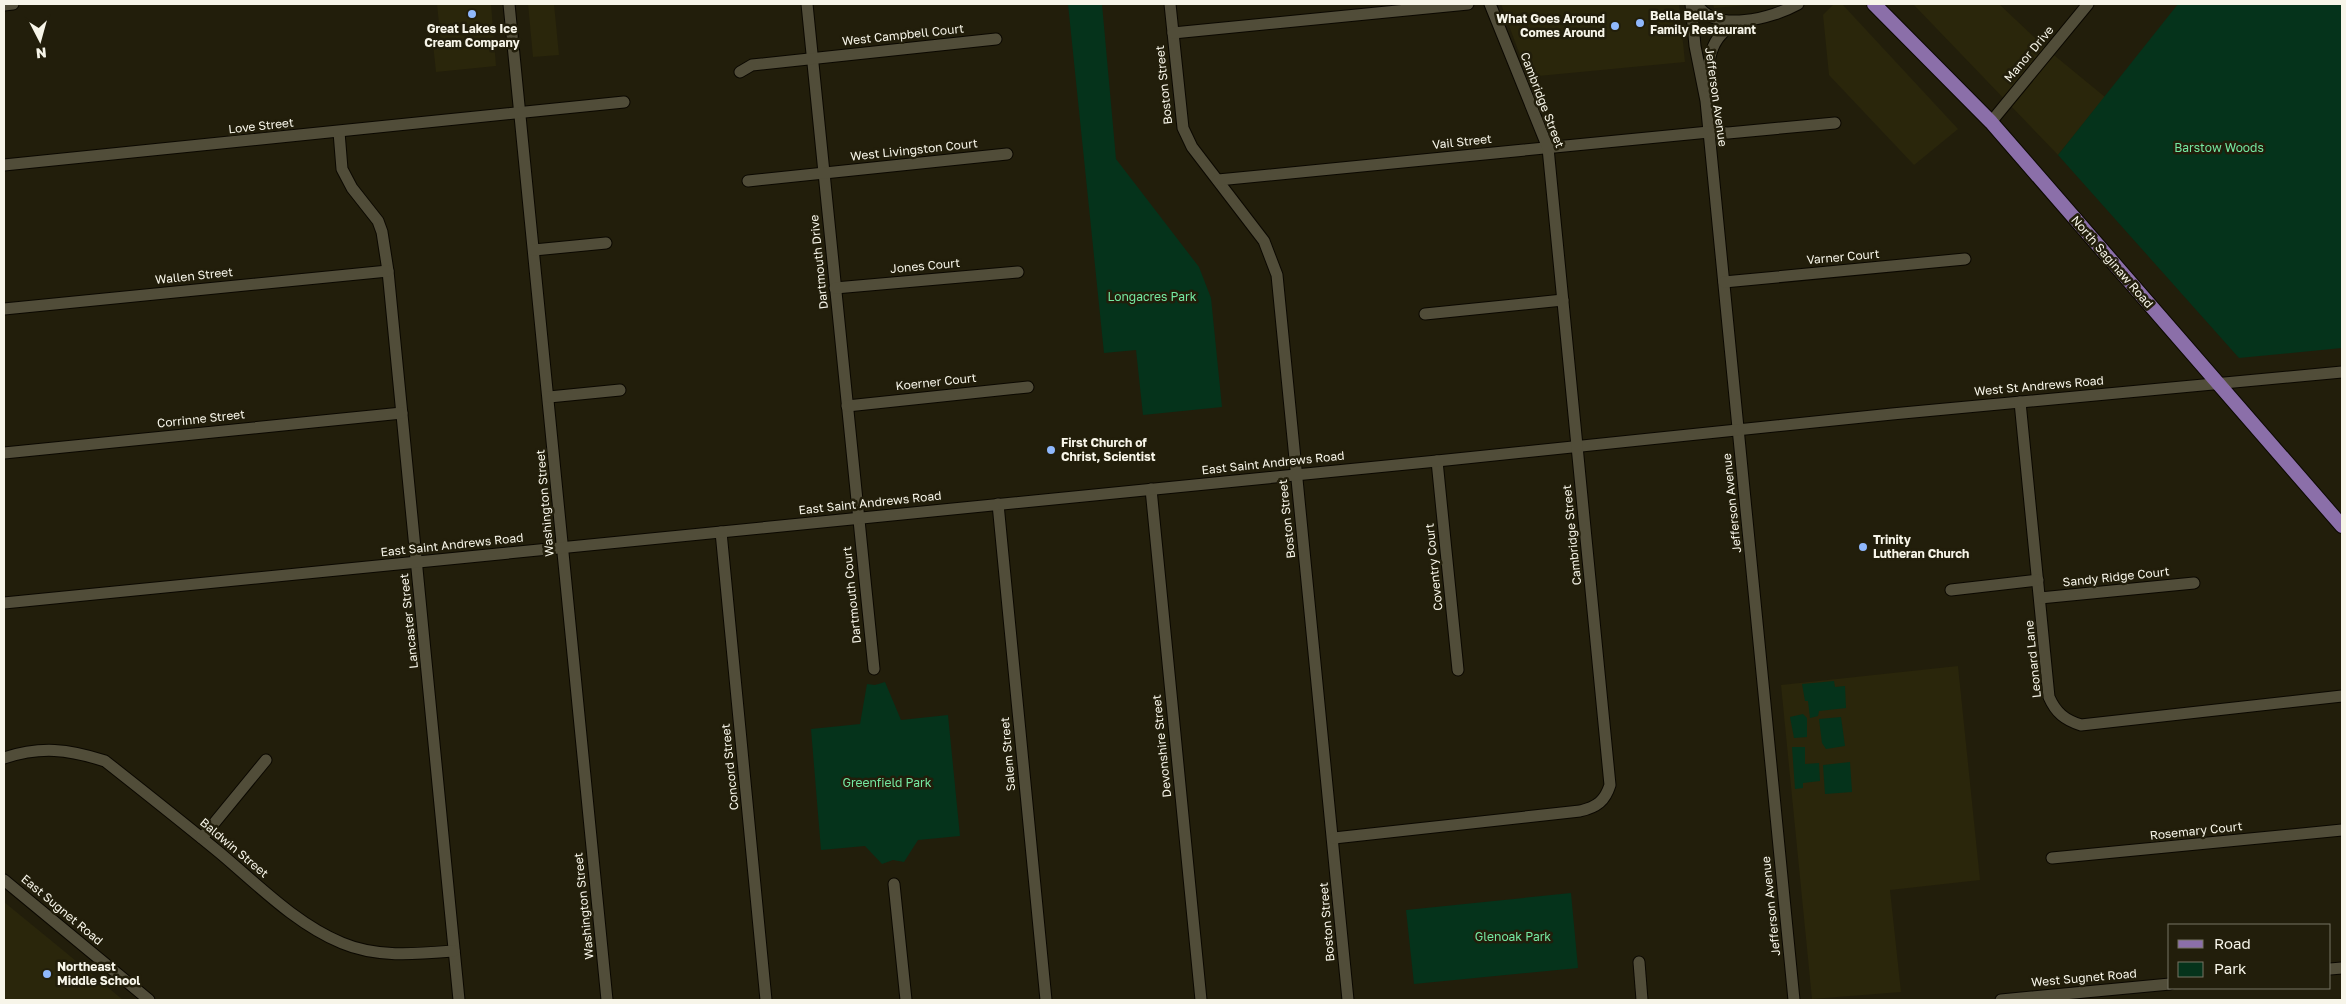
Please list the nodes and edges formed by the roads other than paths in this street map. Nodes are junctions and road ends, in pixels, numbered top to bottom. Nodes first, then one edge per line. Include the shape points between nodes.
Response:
1 (13, 4) edge
2 (509, 4) edge
3 (807, 4) edge
4 (1170, 4) edge
5 (1468, 4) edge
6 (1490, 4) edge
7 (1690, 4) edge
8 (1697, 4) edge
9 (1798, 4) edge
10 (1874, 4) edge
11 (2088, 4) edge
12 (4, 5) edge
13 (1750, 19) junction
14 (1173, 33) junction
15 (996, 40) dead end
16 (813, 58) junction
17 (740, 72) dead end
18 (1706, 101) junction
19 (624, 102) dead end
20 (520, 114) junction
21 (1990, 122) junction
22 (1835, 123) dead end
23 (339, 132) junction
24 (1709, 132) junction
25 (1548, 148) junction
26 (1008, 154) dead end
27 (4, 165) edge
28 (824, 173) junction
29 (1218, 180) junction
30 (748, 181) dead end
31 (606, 243) dead end
32 (534, 250) junction
33 (1965, 259) dead end
34 (388, 271) junction
35 (1018, 272) dead end
36 (1724, 282) junction
37 (835, 288) junction
38 (1563, 300) junction
39 (4, 309) edge
40 (1425, 314) dead end
41 (2342, 372) edge
42 (2217, 383) junction
43 (1028, 387) dead end
44 (620, 390) dead end
45 (549, 397) junction
46 (2020, 402) junction
47 (847, 406) junction
48 (402, 413) junction
49 (1738, 430) junction
50 (1577, 446) junction
51 (4, 453) edge
52 (1437, 461) junction
53 (1296, 474) junction
54 (1151, 489) junction
55 (998, 504) junction
56 (858, 518) junction
57 (2342, 526) edge
58 (721, 532) junction
59 (563, 548) junction
60 (417, 562) junction
61 (2038, 580) junction
62 (2194, 582) dead end
63 (1951, 590) dead end
64 (2040, 598) junction
65 (4, 603) edge
66 (874, 669) dead end
67 (1458, 670) dead end
68 (2342, 696) edge
69 (4, 758) edge
70 (266, 760) dead end
71 (2342, 830) edge
72 (202, 838) junction
73 (1334, 838) junction
74 (2052, 858) dead end
75 (4, 880) edge
76 (894, 884) dead end
77 (454, 951) junction
78 (1639, 962) dead end
79 (2168, 984) edge
80 (149, 1000) edge
81 (459, 1000) edge
82 (607, 1000) edge
83 (766, 1000) edge
84 (906, 1000) edge
85 (1046, 1000) edge
86 (1202, 1000) edge
87 (1348, 1000) edge
88 (1642, 1000) edge
89 (1794, 1000) edge
90 (2001, 1000) edge

1 - 12 street
2 - 20 street, Washington Street
3 - 16 street, Dartmouth Drive
4 - 14 street, Boston Street
5 - 14 street
6 - 25 street, Cambridge Street
7 - 18 street, Jefferson Avenue
8 - 13 street via 1709,17 1726,21
9 - 13 street via 1779,13
10 - 21 main road, North Saginaw Road
11 - 21 street, Manor Drive
13 - 18 street via 1727,28 1716,40 1708,63
14 - 29 street, Boston Street via 1183,128 1192,147
15 - 16 street, West Campbell Court
16 - 17 street, West Campbell Court via 752,65
16 - 28 street, Dartmouth Drive
18 - 24 street, Jefferson Avenue
19 - 20 street, Love Street
20 - 23 street, Love Street
20 - 32 street, Washington Street
21 - 42 main road, North Saginaw Road
22 - 24 street, Vail Street
23 - 27 street, Love Street
23 - 34 street, Lancaster Street via 342,169 352,188 378,221
24 - 25 street, Vail Street
24 - 36 street, Jefferson Avenue
25 - 29 street, Vail Street
25 - 38 street, Cambridge Street
26 - 28 street, West Livingston Court
28 - 30 street, West Livingston Court
28 - 37 street, Dartmouth Drive
29 - 53 street, Boston Street via 1264,241 1277,275
31 - 32 street
32 - 45 street, Washington Street
33 - 36 street, Varner Court
34 - 39 street, Wallen Street
34 - 48 street, Lancaster Street
35 - 37 street, Jones Court
36 - 49 street, Jefferson Avenue
37 - 47 street, Dartmouth Drive
38 - 40 street
38 - 50 street, Cambridge Street
41 - 42 street, West St Andrews Road
42 - 46 street, West St Andrews Road
42 - 57 main road, North Saginaw Road
43 - 47 street, Koerner Court
44 - 45 street
45 - 59 street, Washington Street
46 - 49 street, West St Andrews Road
46 - 61 street, Leonard Lane
47 - 56 street, Dartmouth Drive
48 - 51 street, Corrinne Street
48 - 60 street, Lancaster Street
49 - 50 street, East Saint Andrews Road
49 - 89 street, Jefferson Avenue
50 - 52 street, East Saint Andrews Road
50 - 73 street, Cambridge Street via 1610,775 1606,796 1596,807 1580,811
52 - 53 street, East Saint Andrews Road
52 - 67 street, Coventry Court
53 - 54 street, East Saint Andrews Road
53 - 73 street, Boston Street
54 - 55 street, East Saint Andrews Road
54 - 86 street, Devonshire Street
55 - 56 street, East Saint Andrews Road
55 - 85 street, Salem Street
56 - 58 street, East Saint Andrews Road
56 - 66 street, Dartmouth Court
58 - 59 street, East Saint Andrews Road
58 - 83 street, Concord Street
59 - 60 street, East Saint Andrews Road
59 - 82 street, Washington Street
60 - 65 street, East Saint Andrews Road
60 - 77 street, Lancaster Street
61 - 63 street
61 - 64 street, Leonard Lane
62 - 64 street, Sandy Ridge Court
64 - 68 street, Leonard Lane via 2049,697 2069,722 2082,725
69 - 72 street, Baldwin Street via 46,749 74,751 105,760
70 - 72 street
71 - 74 street, Rosemary Court
72 - 77 street, Baldwin Street via 299,918 342,944 391,954
73 - 87 street, Boston Street
75 - 80 street, East Sugnet Road
76 - 84 street
77 - 81 street, Lancaster Street
78 - 88 street
79 - 90 street, West Sugnet Road

